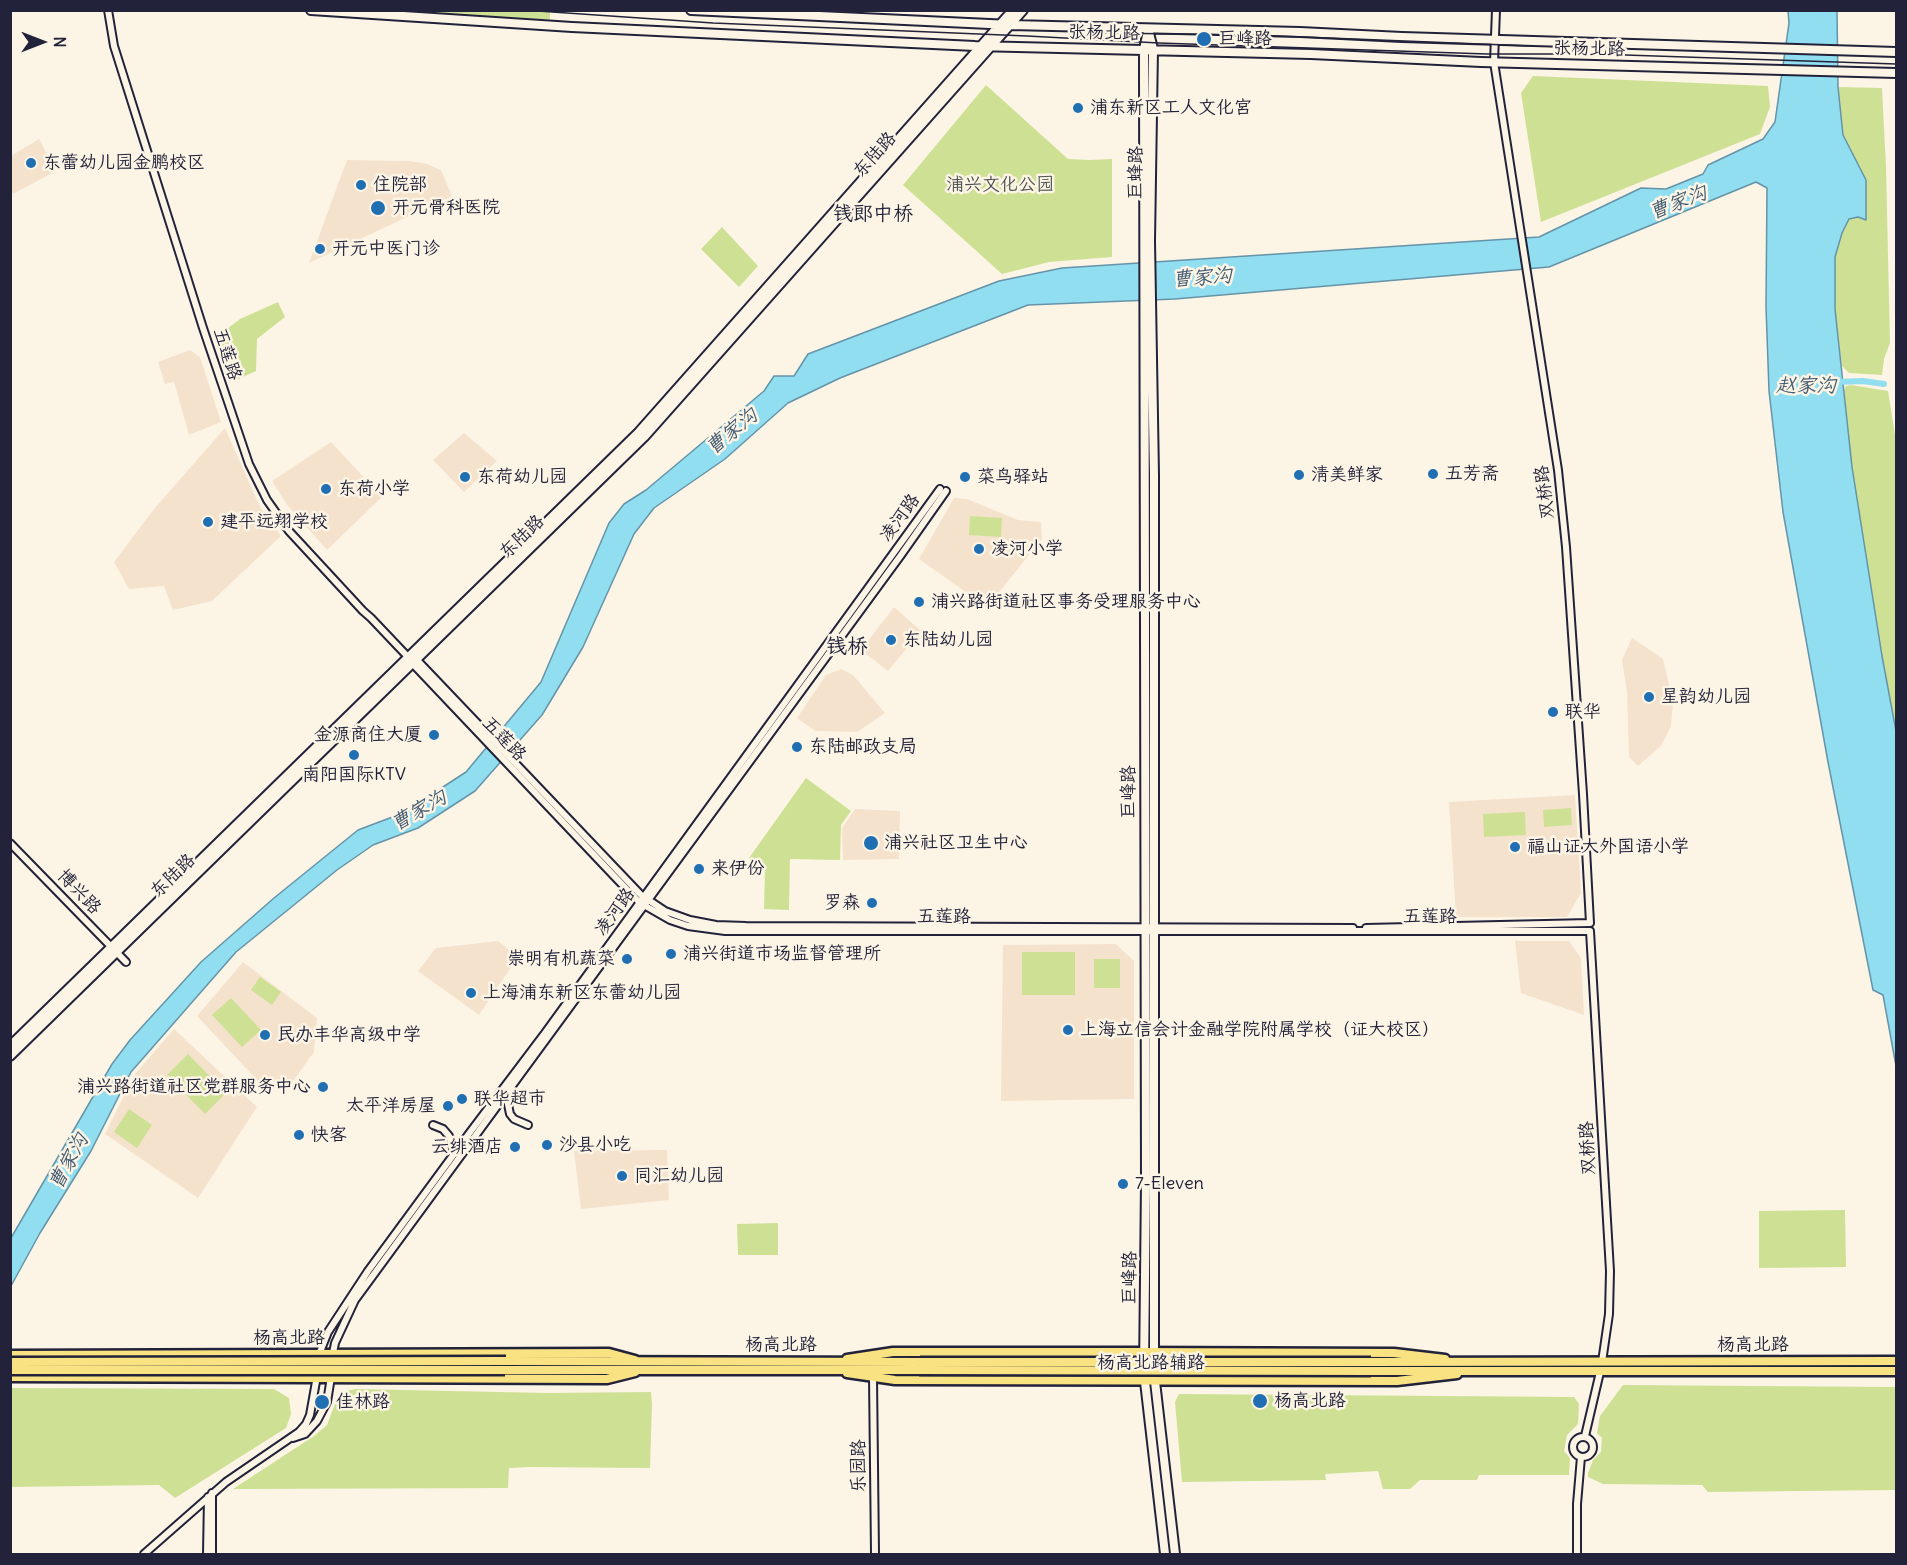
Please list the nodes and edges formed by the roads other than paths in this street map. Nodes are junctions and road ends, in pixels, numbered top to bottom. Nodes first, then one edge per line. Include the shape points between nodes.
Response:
1 (108, 10) edge
2 (311, 10) edge
3 (691, 10) edge
4 (1013, 10) edge
5 (1023, 10) edge
6 (1496, 10) edge
7 (1007, 25) junction
8 (1148, 29) junction
9 (1493, 40) junction
10 (984, 46) junction
11 (993, 46) junction
12 (1144, 49) junction
13 (1153, 49) junction
14 (1896, 52) edge
15 (1494, 62) junction
16 (1896, 73) edge
17 (1147, 240) junction
18 (943, 490) dead end
19 (413, 661) junction
20 (10, 843) edge
21 (644, 902) junction
22 (1590, 927) junction
23 (1149, 929) junction
24 (114, 950) junction
25 (126, 962) dead end
26 (10, 1046) edge
27 (10, 1056) edge
28 (506, 1094) junction
29 (433, 1125) dead end
30 (528, 1125) dead end
31 (453, 1155) junction
32 (1144, 1352) junction
33 (1154, 1352) junction
34 (10, 1355) edge
35 (318, 1355) junction
36 (332, 1355) junction
37 (1896, 1361) edge
38 (10, 1362) edge
39 (1470, 1362) junction
40 (1602, 1362) junction
41 (505, 1366) junction
42 (638, 1366) junction
43 (831, 1366) junction
44 (1371, 1367) junction
45 (10, 1370) edge
46 (1896, 1371) edge
47 (1470, 1372) junction
48 (1600, 1372) junction
49 (10, 1377) edge
50 (873, 1377) junction
51 (331, 1378) junction
52 (317, 1379) junction
53 (1144, 1380) junction
54 (1155, 1380) junction
55 (1584, 1436) junction
56 (290, 1439) junction
57 (1581, 1457) junction
58 (210, 1495) junction
59 (144, 1554) edge
60 (207, 1554) edge
61 (212, 1554) edge
62 (875, 1554) edge
63 (1165, 1554) edge
64 (1176, 1554) edge
65 (1577, 1554) edge

1 - 19 street, 五莲路 via 114,46 254,477 290,531
2 - 10 main road, 张杨北路 via 563,27
3 - 7 main road, 张杨北路
4 - 7 main road, 东陆路
5 - 7 main road, 东陆路
6 - 9 street, 双桥路
7 - 8 main road, 张杨北路
7 - 10 main road, 东陆路
7 - 11 main road, 东陆路
8 - 9 main road, 张杨北路
8 - 12 main road, 巨峰路
8 - 13 main road, 巨蜂路
9 - 14 main road, 张杨北路
9 - 15 street, 双桥路
10 - 11 main road, 张杨北路
10 - 19 main road, 东陆路 via 639,432
11 - 12 main road, 张杨北路
11 - 19 main road, 东陆路 via 644,437
12 - 13 main road, 张杨北路
12 - 17 main road, 巨峰路
13 - 15 main road, 张杨北路
13 - 17 main road, 巨蜂路
15 - 16 main road, 张杨北路
15 - 22 street, 双桥路 via 1558,470
17 - 23 main road, 巨峰路
18 - 21 street, 凌河路
19 - 21 street, 五莲路
19 - 24 main road, 东陆路
20 - 24 street, 博兴路
21 - 23 street, 五莲路 via 681,918 725,925
21 - 28 street, 凌河路
21 - 31 street, 凌河路
22 - 23 street, 五莲路
22 - 40 street, 双桥路 via 1610,1270
23 - 32 main road, 巨峰路
23 - 33 main road, 巨峰路
24 - 25 street, 博兴路
24 - 26 main road, 东陆路
24 - 27 main road, 东陆路
28 - 30 street via 510,1114
28 - 36 street, 凌河路 via 355,1300
29 - 31 street via 449,1136
31 - 35 street, 凌河路 via 350,1297
32 - 33 main road, 杨高北路辅路
32 - 43 main road, 杨高北路辅路 via 893,1352
32 - 53 main road, 巨峰路
33 - 39 main road, 杨高北路辅路 via 1394,1353
33 - 54 main road, 巨峰路
34 - 35 main road, 杨高北路
35 - 36 main road, 杨高北路
35 - 52 street
36 - 42 main road, 杨高北路 via 609,1353
36 - 51 street
37 - 40 main road, 杨高北路
38 - 41 main road, 杨高北路, bridge
39 - 40 main road, 杨高北路
39 - 44 main road, 杨高北路
41 - 42 main road, 杨高北路
41 - 45 main road, 杨高北路, bridge
42 - 43 main road, 杨高北路
42 - 51 main road, 杨高北路 via 607,1379
43 - 44 main road, 杨高北路, bridge
43 - 50 main road, 杨高北路辅路
44 - 47 main road, 杨高北路
46 - 48 main road, 杨高北路
47 - 48 main road, 杨高北路
47 - 54 main road, 杨高北路辅路 via 1397,1381
48 - 55 street
49 - 52 main road, 杨高北路
50 - 53 main road, 杨高北路辅路
50 - 62 street, 乐园路
51 - 52 main road, 杨高北路
51 - 56 street via 327,1402 317,1421 305,1434
52 - 56 street via 306,1424
53 - 54 main road, 杨高北路辅路
53 - 63 main road, 巨峰路
54 - 64 main road, 巨峰路
55 - 57 street via 1572,1445
55 - 57 street via 1593,1448 1588,1456
56 - 58 street
57 - 65 street
58 - 59 street
58 - 60 street
58 - 61 street

